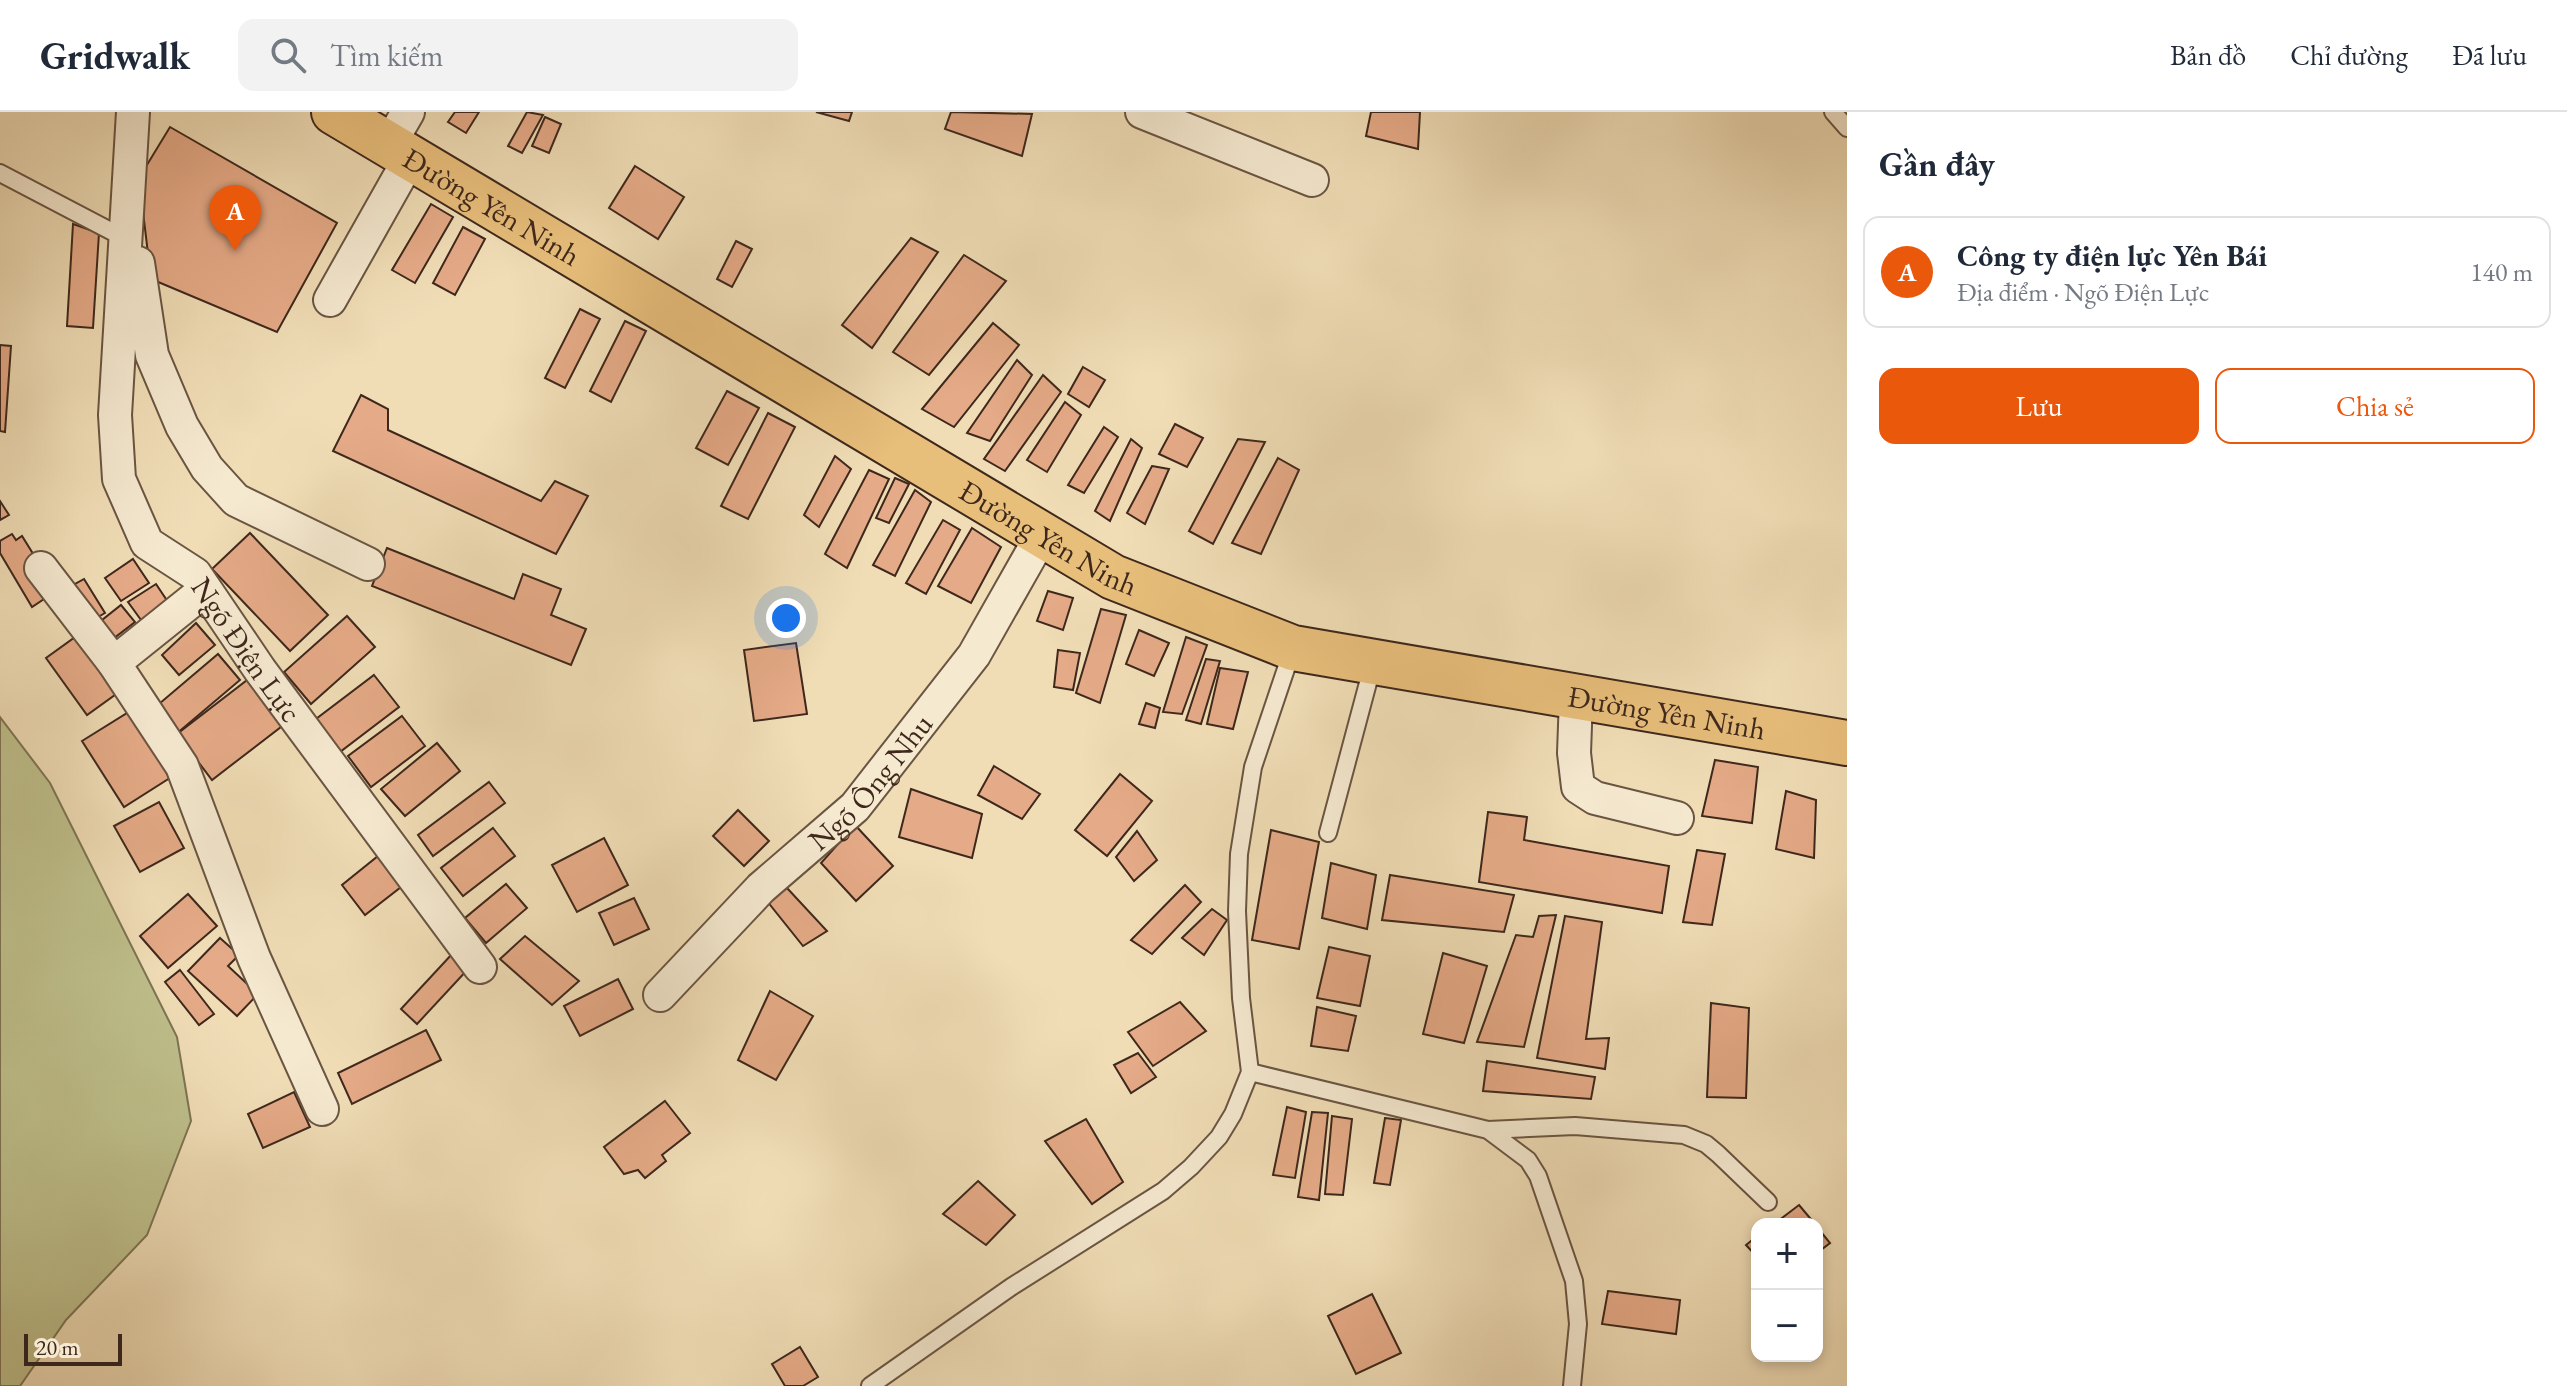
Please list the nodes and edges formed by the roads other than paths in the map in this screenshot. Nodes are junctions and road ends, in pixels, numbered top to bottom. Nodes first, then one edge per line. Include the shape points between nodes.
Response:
1 (133, 112) edge
2 (334, 112) edge
3 (1142, 112) edge
4 (1833, 112) edge
5 (1847, 128) edge
6 (402, 138) edge
7 (0, 173) edge
8 (1312, 180) dead end
9 (128, 192) junction
10 (126, 239) junction
11 (330, 300) dead end
12 (1042, 535) junction
13 (368, 564) dead end
14 (41, 568) dead end
15 (205, 590) junction
16 (1293, 648) junction
17 (1373, 662) junction
18 (114, 663) junction
19 (1576, 698) junction
20 (1847, 743) edge
21 (1677, 818) dead end
22 (1328, 833) dead end
23 (480, 967) dead end
24 (660, 995) dead end
25 (1250, 1072) junction
26 (322, 1109) dead end
27 (1488, 1130) junction
28 (1768, 1202) dead end
29 (870, 1386) edge
30 (1572, 1386) edge

1 - 9 street, Ngõ Điện Lực
2 - 6 main road, Đường Yên Ninh
3 - 8 street
4 - 5 lane
6 - 11 street
6 - 12 main road, Đường Yên Ninh
7 - 10 lane
9 - 10 street, Ngõ Điện Lực
9 - 13 street via 152,355 182,426 207,468 236,500
10 - 15 street, Ngõ Điện Lực via 115,415 119,479 147,543 195,574
12 - 16 main road, Đường Yên Ninh via 1113,577
12 - 24 street, Ngõ Ông Nhu via 974,655 855,807 761,888
14 - 18 street
15 - 18 street
15 - 23 street, Ngõ Điện Lực
16 - 17 main road, Đường Yên Ninh
16 - 25 lane via 1253,767 1239,854 1241,998
17 - 19 main road, Đường Yên Ninh
17 - 22 lane
18 - 26 street via 182,766 254,958
19 - 20 main road, Đường Yên Ninh
19 - 21 street via 1578,787 1595,798
25 - 27 lane
25 - 29 lane via 1219,1137 1163,1191 1011,1287
27 - 28 lane via 1575,1126 1684,1135 1706,1144
27 - 30 lane via 1528,1160 1538,1176 1574,1281 1578,1324

